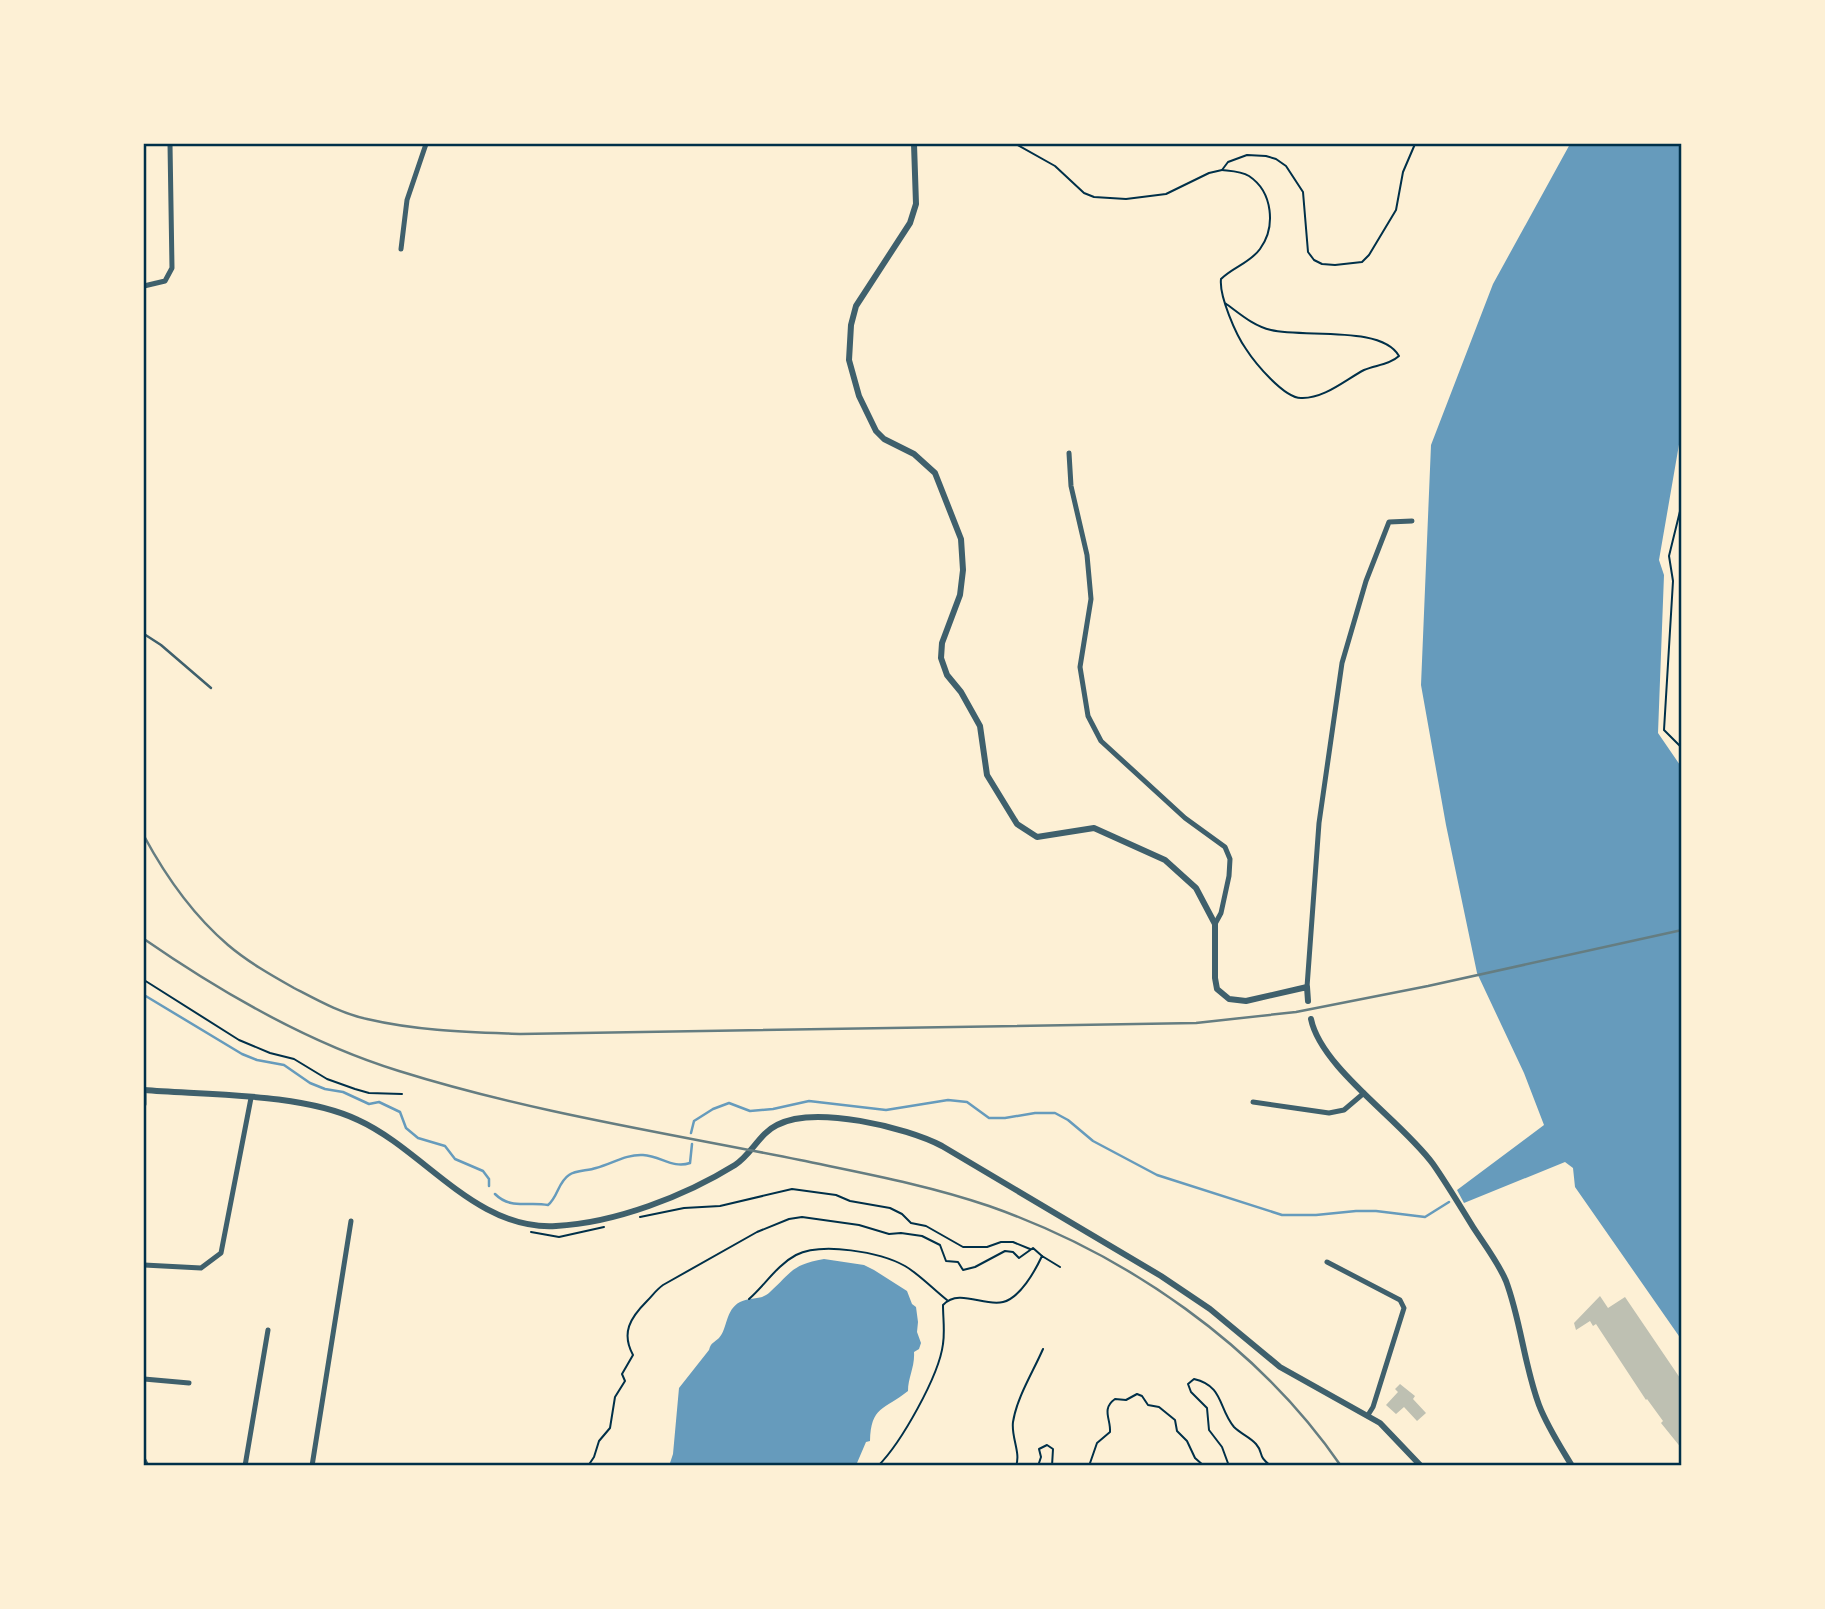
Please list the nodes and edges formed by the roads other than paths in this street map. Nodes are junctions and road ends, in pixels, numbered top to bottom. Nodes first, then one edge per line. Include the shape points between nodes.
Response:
1 (170, 144) edge
2 (426, 144) edge
3 (914, 144) edge
4 (401, 249) dead end
5 (144, 286) edge
6 (1069, 453) dead end
7 (1412, 521) dead end
8 (144, 634) edge
9 (211, 688) dead end
10 (1215, 924) junction
11 (1307, 987) junction
12 (1308, 1002) dead end
13 (1311, 1019) dead end
14 (144, 1090) edge
15 (1364, 1093) junction
16 (251, 1098) junction
17 (1253, 1102) dead end
18 (144, 1104) edge
19 (351, 1221) dead end
20 (1327, 1262) dead end
21 (144, 1265) edge
22 (268, 1330) dead end
23 (144, 1379) edge
24 (189, 1383) dead end
25 (1368, 1415) junction
26 (144, 1460) edge
27 (147, 1465) edge
28 (244, 1465) edge
29 (312, 1465) edge
30 (1421, 1465) edge
31 (1572, 1465) edge

1 - 5 street via 172,268 165,281
2 - 4 street via 407,200
3 - 10 street via 916,204 909,223 856,306 849,360 876,431 935,473 961,539 960,595 942,643 947,675 981,726 987,775 1017,824 1037,837 1094,828 1165,860 1196,888
6 - 10 street via 1091,599 1080,667 1088,716 1101,741 1185,818 1225,847 1229,876
7 - 11 street via 1389,522 1342,663 1319,823
8 - 9 lane
10 - 11 street via 1217,989 1229,999 1254,1000
11 - 12 street
13 - 15 street via 1321,1046
14 - 16 street
14 - 18 street
15 - 17 street via 1344,1110 1329,1113
15 - 31 street via 1434,1165 1501,1270 1539,1404
16 - 21 street via 221,1253 201,1268
16 - 25 street via 316,1105 358,1119 483,1207 519,1221 551,1226 602,1220 675,1195 738,1164 777,1124 835,1119 921,1135 1161,1276 1210,1309 1280,1367
19 - 29 street
20 - 25 street via 1400,1300 1404,1308
22 - 28 street
23 - 24 street
25 - 30 street
26 - 27 street

